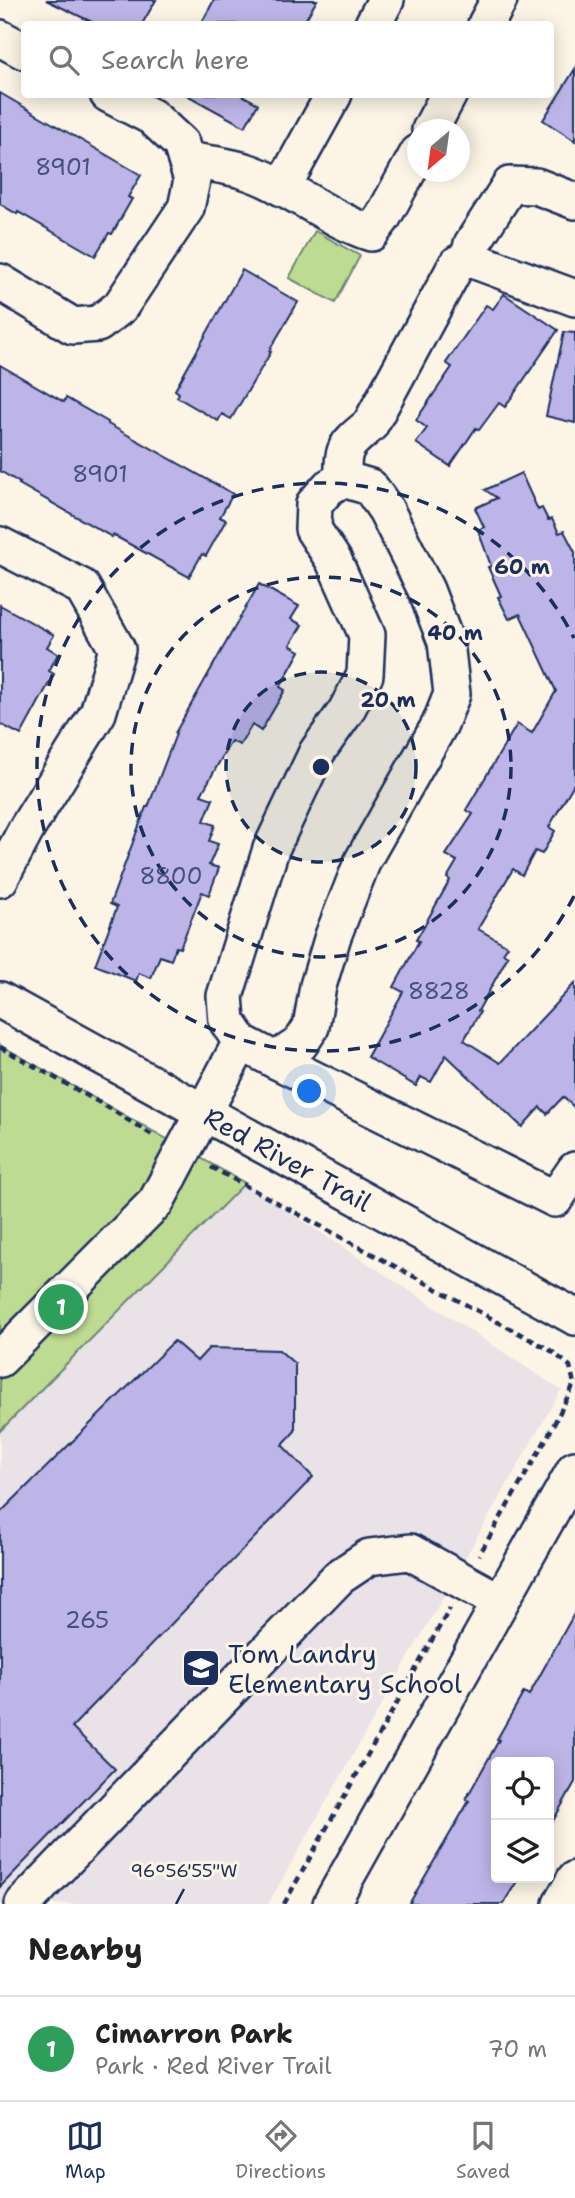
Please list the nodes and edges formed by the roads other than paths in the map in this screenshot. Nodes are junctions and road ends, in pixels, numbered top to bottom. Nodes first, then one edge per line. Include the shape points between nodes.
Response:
1 (386, 0) edge
2 (499, 0) edge
3 (375, 21) edge
4 (488, 21) edge
5 (0, 38) edge
6 (21, 49) edge
7 (116, 98) edge
8 (332, 98) edge
9 (447, 98) edge
10 (436, 119) edge
11 (186, 160) junction
12 (407, 173) edge
13 (282, 188) junction
14 (575, 201) edge
15 (469, 257) junction
16 (0, 282) edge
17 (575, 298) edge
18 (343, 479) junction
19 (0, 545) edge
20 (0, 878) edge
21 (0, 1000) edge
22 (241, 1042) junction
23 (275, 1060) junction
24 (204, 1112) junction
25 (575, 1170) edge
26 (575, 1317) edge
27 (0, 1359) edge
28 (575, 1469) edge
29 (499, 1601) junction
30 (575, 1879) edge
31 (23, 1904) edge
32 (331, 1904) edge
33 (561, 1904) edge

1 - 3 street
2 - 4 street
5 - 6 street
7 - 11 street via 152,117 181,144
8 - 13 street
9 - 10 street
11 - 13 street via 245,171
11 - 16 street via 192,180 186,208 120,307 98,324 73,326
12 - 13 street via 371,233
14 - 15 street via 536,186 510,185 472,244
15 - 17 street
15 - 18 street via 457,264 370,425 348,443
18 - 22 street via 314,504 313,529 334,561 367,635 365,675 317,752 271,849 225,996 227,1021
18 - 23 street via 370,487 398,533 446,642 452,694 440,724 363,860 318,985 311,1027 300,1044
19 - 20 street via 82,587 117,649 97,713
21 - 24 street, Red River Trail
22 - 23 street
22 - 24 street
23 - 25 street via 555,1199
24 - 26 street, Red River Trail
24 - 27 street via 156,1202
28 - 29 street
29 - 31 street via 410,1552 369,1557 339,1577
29 - 32 street
30 - 33 street

